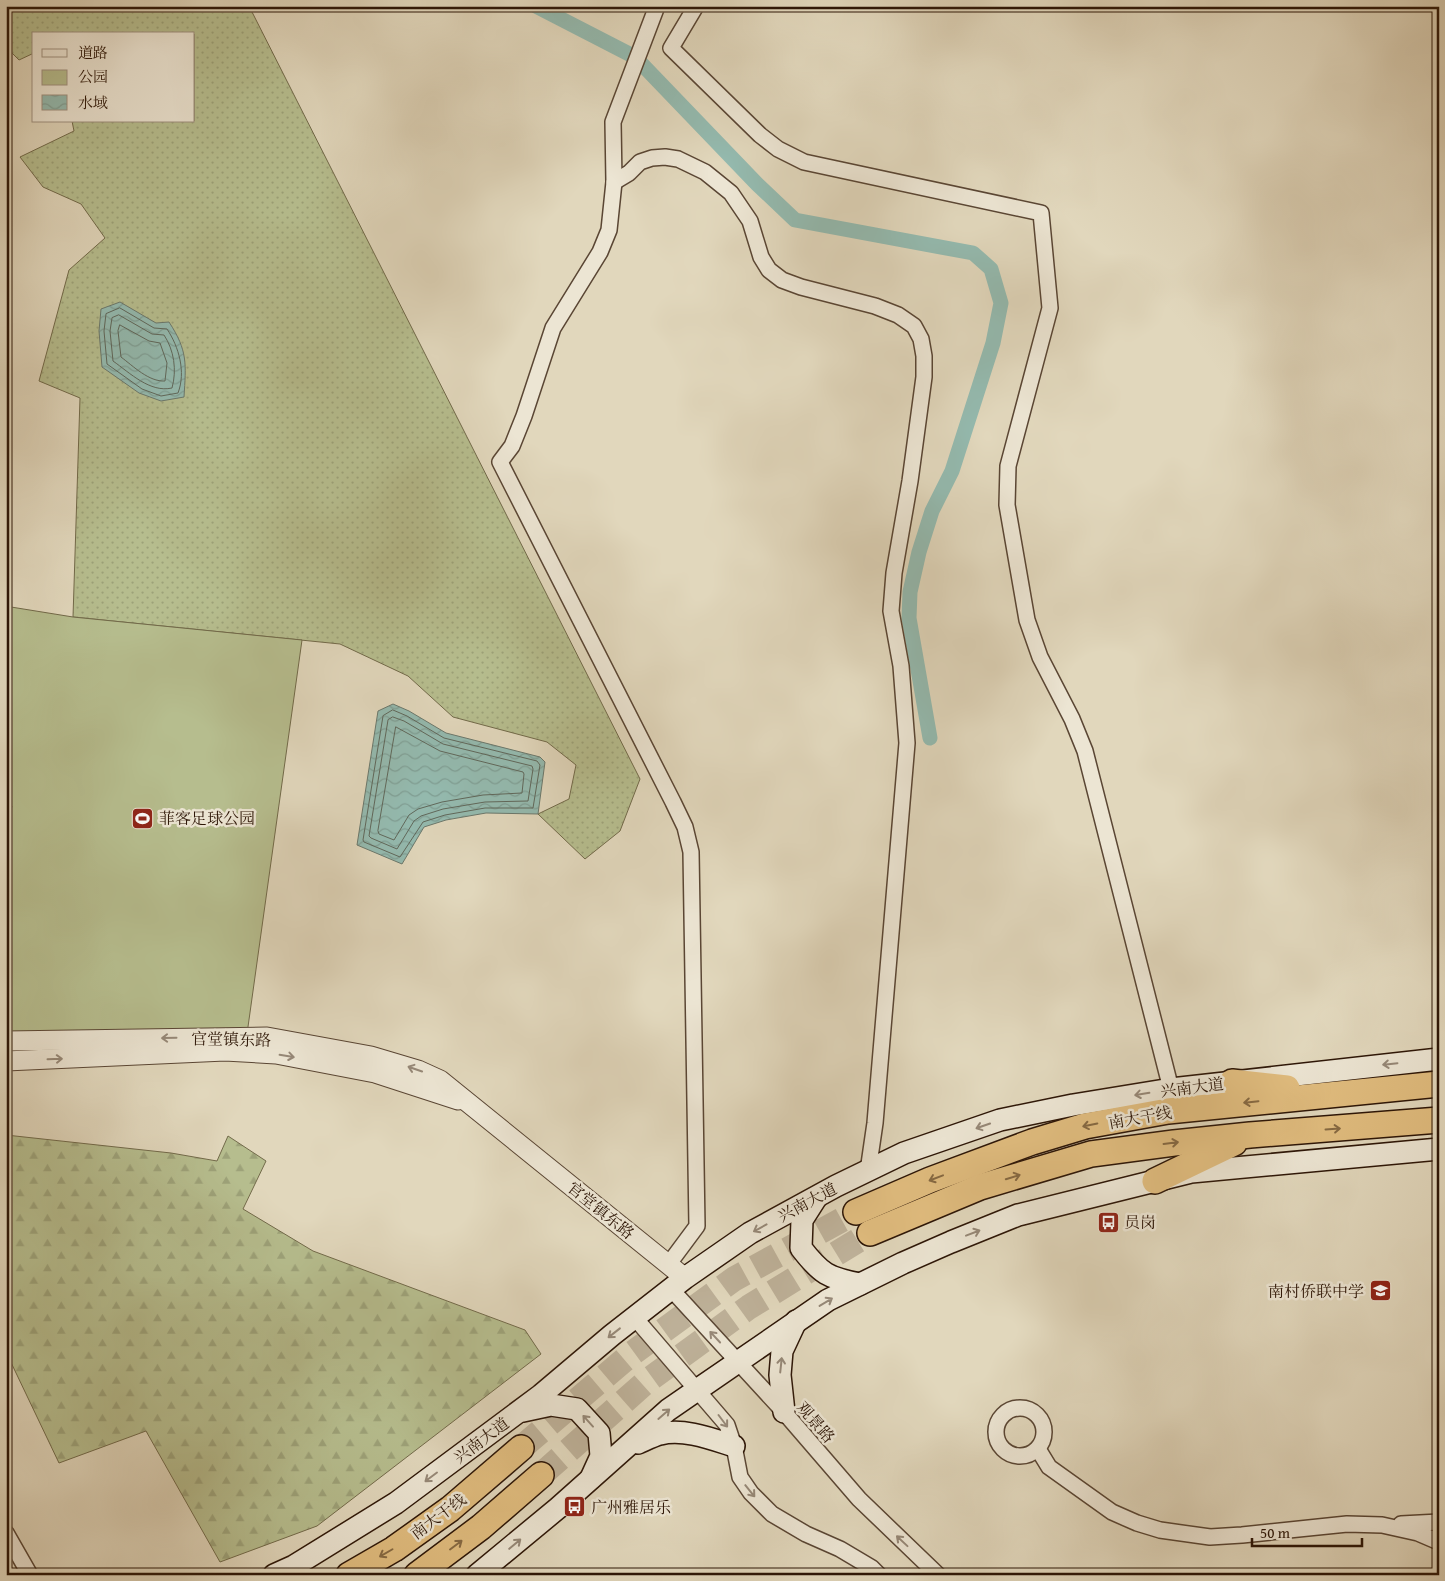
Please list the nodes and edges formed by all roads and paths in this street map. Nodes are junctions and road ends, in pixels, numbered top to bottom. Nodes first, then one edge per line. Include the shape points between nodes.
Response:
1 (656, 6) edge
2 (696, 6) edge
3 (614, 182) junction
4 (6, 1041) edge
5 (1439, 1059) edge
6 (6, 1061) edge
7 (1232, 1082) junction
8 (1439, 1084) edge
9 (1171, 1089) junction
10 (1337, 1094) junction
11 (471, 1104) junction
12 (1439, 1120) edge
13 (1250, 1135) junction
14 (1439, 1149) edge
15 (868, 1171) junction
16 (1155, 1180) junction
17 (818, 1196) junction
18 (856, 1212) tunnel mouth
19 (870, 1234) tunnel mouth
20 (668, 1265) junction
21 (678, 1283) junction
22 (860, 1284) junction
23 (635, 1318) junction
24 (796, 1321) junction
25 (738, 1362) junction
26 (697, 1390) junction
27 (518, 1412) junction
28 (784, 1412) junction
29 (734, 1446) junction
30 (521, 1448) tunnel mouth
31 (626, 1448) junction
32 (1038, 1450) dead end
33 (541, 1474) tunnel mouth
34 (590, 1480) junction
35 (1439, 1522) edge
36 (1382, 1525) junction
37 (6, 1533) edge
38 (1439, 1542) edge
39 (485, 1572) edge
40 (30, 1575) edge
41 (274, 1575) edge
42 (349, 1575) edge
43 (417, 1575) edge
44 (879, 1575) edge
45 (938, 1575) edge

1 - 3 street via 613,122
2 - 9 street via 671,48 760,136 778,149 804,162 1041,213 1050,308 1008,466 1007,505 1027,620 1040,657 1085,751
3 - 15 street via 640,162 652,158 678,159 705,172 732,192 750,221 761,257 782,280 898,315 914,326 921,339 924,376 894,573 892,611 901,666 907,743 875,1123
3 - 20 street via 609,230 600,252 553,328 524,416 512,446 500,462 673,802 691,852 697,1226
11 -> 4 street, 官堂镇东路 via 440,1080 418,1070 371,1056 267,1037
5 -> 7 main road, 兴南大道
6 -> 11 street, 官堂镇东路 via 225,1051 276,1054 375,1073
7 - 9 main road, 兴南大道
7 - 10 highway
8 - 10 highway, 南大干线
9 -> 15 main road, 兴南大道 via 1000,1120 904,1153
10 -> 18 highway, 南大干线 via 1168,1111 1085,1126 930,1180
11 - 20 street, 官堂镇东路
13 -> 12 highway, 南大干线
13 - 16 highway
19 -> 13 highway, 南大干线 via 980,1187 1090,1154
14 - 16 main road via 1191,1172
15 - 17 main road, 兴南大道
22 -> 16 main road via 950,1242 1018,1216
17 -> 21 main road, 兴南大道 via 750,1233
17 - 22 main road via 802,1220 801,1248 817,1268 837,1280
20 - 21 street, 官堂镇东路
21 - 23 main road, 兴南大道
25 -> 21 street, 观景路
24 -> 22 main road
23 - 26 street
23 -> 27 main road, 兴南大道
24 - 25 main road
28 -> 24 main road via 780,1375 782,1351
25 - 26 main road
25 - 28 street, 观景路
26 -> 29 street via 727,1426
31 -> 26 main road via 668,1410
34 -> 27 main road via 601,1456 599,1432 577,1409 551,1405
27 -> 41 main road, 兴南大道 via 396,1503
45 -> 28 street, 观景路 via 859,1499
29 - 31 main road via 677,1432 661,1434
29 -> 44 street via 740,1477 772,1514 840,1549
30 -> 42 highway, 南大干线 via 450,1509 394,1549
31 - 34 main road
32 - 36 street via 1049,1467 1112,1512 1160,1530 1210,1537 1347,1524
43 -> 33 highway via 481,1527
39 -> 34 main road
35 - 36 street
36 - 38 street via 1418,1533
37 - 40 street

